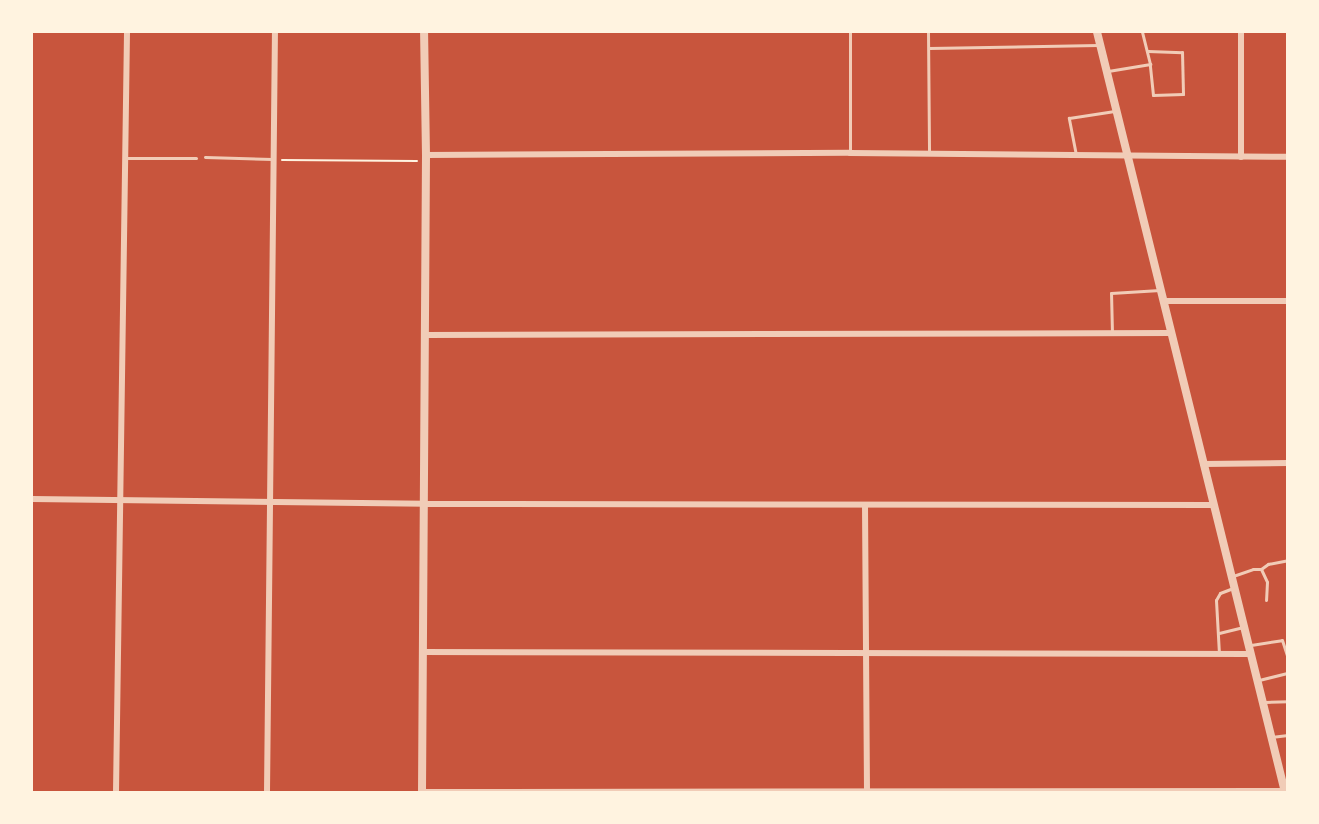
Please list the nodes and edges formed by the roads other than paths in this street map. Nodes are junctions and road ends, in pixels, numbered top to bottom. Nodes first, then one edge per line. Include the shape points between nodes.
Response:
1 (127, 32) edge
2 (276, 32) edge
3 (424, 32) edge
4 (850, 32) edge
5 (928, 32) edge
6 (1097, 32) edge
7 (1143, 32) edge
8 (1241, 32) edge
9 (1100, 45) junction
10 (929, 48) junction
11 (1148, 51) junction
12 (1150, 64) junction
13 (1107, 71) junction
14 (1116, 111) junction
15 (850, 153) junction
16 (426, 154) junction
17 (929, 154) junction
18 (1076, 155) junction
19 (1126, 156) junction
20 (1241, 156) junction
21 (205, 157) dead end
22 (1287, 157) edge
23 (126, 158) junction
24 (196, 158) dead end
25 (274, 159) junction
26 (1160, 290) junction
27 (1163, 301) junction
28 (1287, 301) edge
29 (1112, 333) junction
30 (1171, 333) junction
31 (425, 335) junction
32 (1287, 463) edge
33 (1203, 464) junction
34 (32, 499) edge
35 (119, 500) junction
36 (270, 503) junction
37 (425, 504) junction
38 (865, 505) junction
39 (1214, 505) junction
40 (1287, 560) edge
41 (1261, 569) junction
42 (1232, 576) junction
43 (1234, 587) junction
44 (1266, 600) dead end
45 (1244, 627) junction
46 (1219, 633) junction
47 (1250, 649) junction
48 (423, 652) junction
49 (866, 654) junction
50 (1219, 654) junction
51 (1287, 659) edge
52 (1287, 673) edge
53 (1257, 680) junction
54 (1287, 701) edge
55 (1263, 702) junction
56 (1287, 735) edge
57 (1271, 737) junction
58 (1283, 767) edge
59 (867, 791) edge
60 (116, 792) edge
61 (267, 792) edge
62 (422, 792) edge
63 (1285, 792) edge

1 - 23 street
2 - 25 street
3 - 16 street
4 - 15 lane
5 - 10 lane
6 - 9 street
7 - 11 lane
8 - 20 street
9 - 10 lane
9 - 13 street
10 - 17 lane
11 - 12 lane
11 - 12 lane via 1182,52 1183,94 1153,95
12 - 13 lane
13 - 14 street
14 - 18 lane via 1069,118
14 - 19 street
15 - 16 street
15 - 17 street
16 - 31 street
17 - 18 street
18 - 19 street
19 - 20 street
19 - 26 street
20 - 22 street
21 - 25 lane
23 - 24 lane
23 - 35 street
25 - 36 street
26 - 27 street
26 - 29 lane via 1112,293
27 - 28 street
27 - 30 street
29 - 30 street
29 - 31 street
30 - 33 street
31 - 37 street
32 - 33 street
33 - 39 street
34 - 35 street
35 - 36 street
35 - 60 street
36 - 37 street
36 - 61 street
37 - 38 street
37 - 48 street
38 - 39 street
38 - 49 street
39 - 42 street
40 - 41 lane
41 - 42 lane
41 - 44 lane via 1267,582
42 - 43 street
43 - 45 street
43 - 46 lane via 1215,600
45 - 46 lane
45 - 47 street
46 - 50 lane
47 - 50 street
47 - 51 lane via 1282,640
47 - 53 street
48 - 49 street
48 - 62 street
49 - 50 street
49 - 59 street
52 - 53 lane
53 - 55 street
54 - 55 lane
55 - 57 street
56 - 57 lane
57 - 58 street
58 - 63 street
59 - 62 street
59 - 63 street

